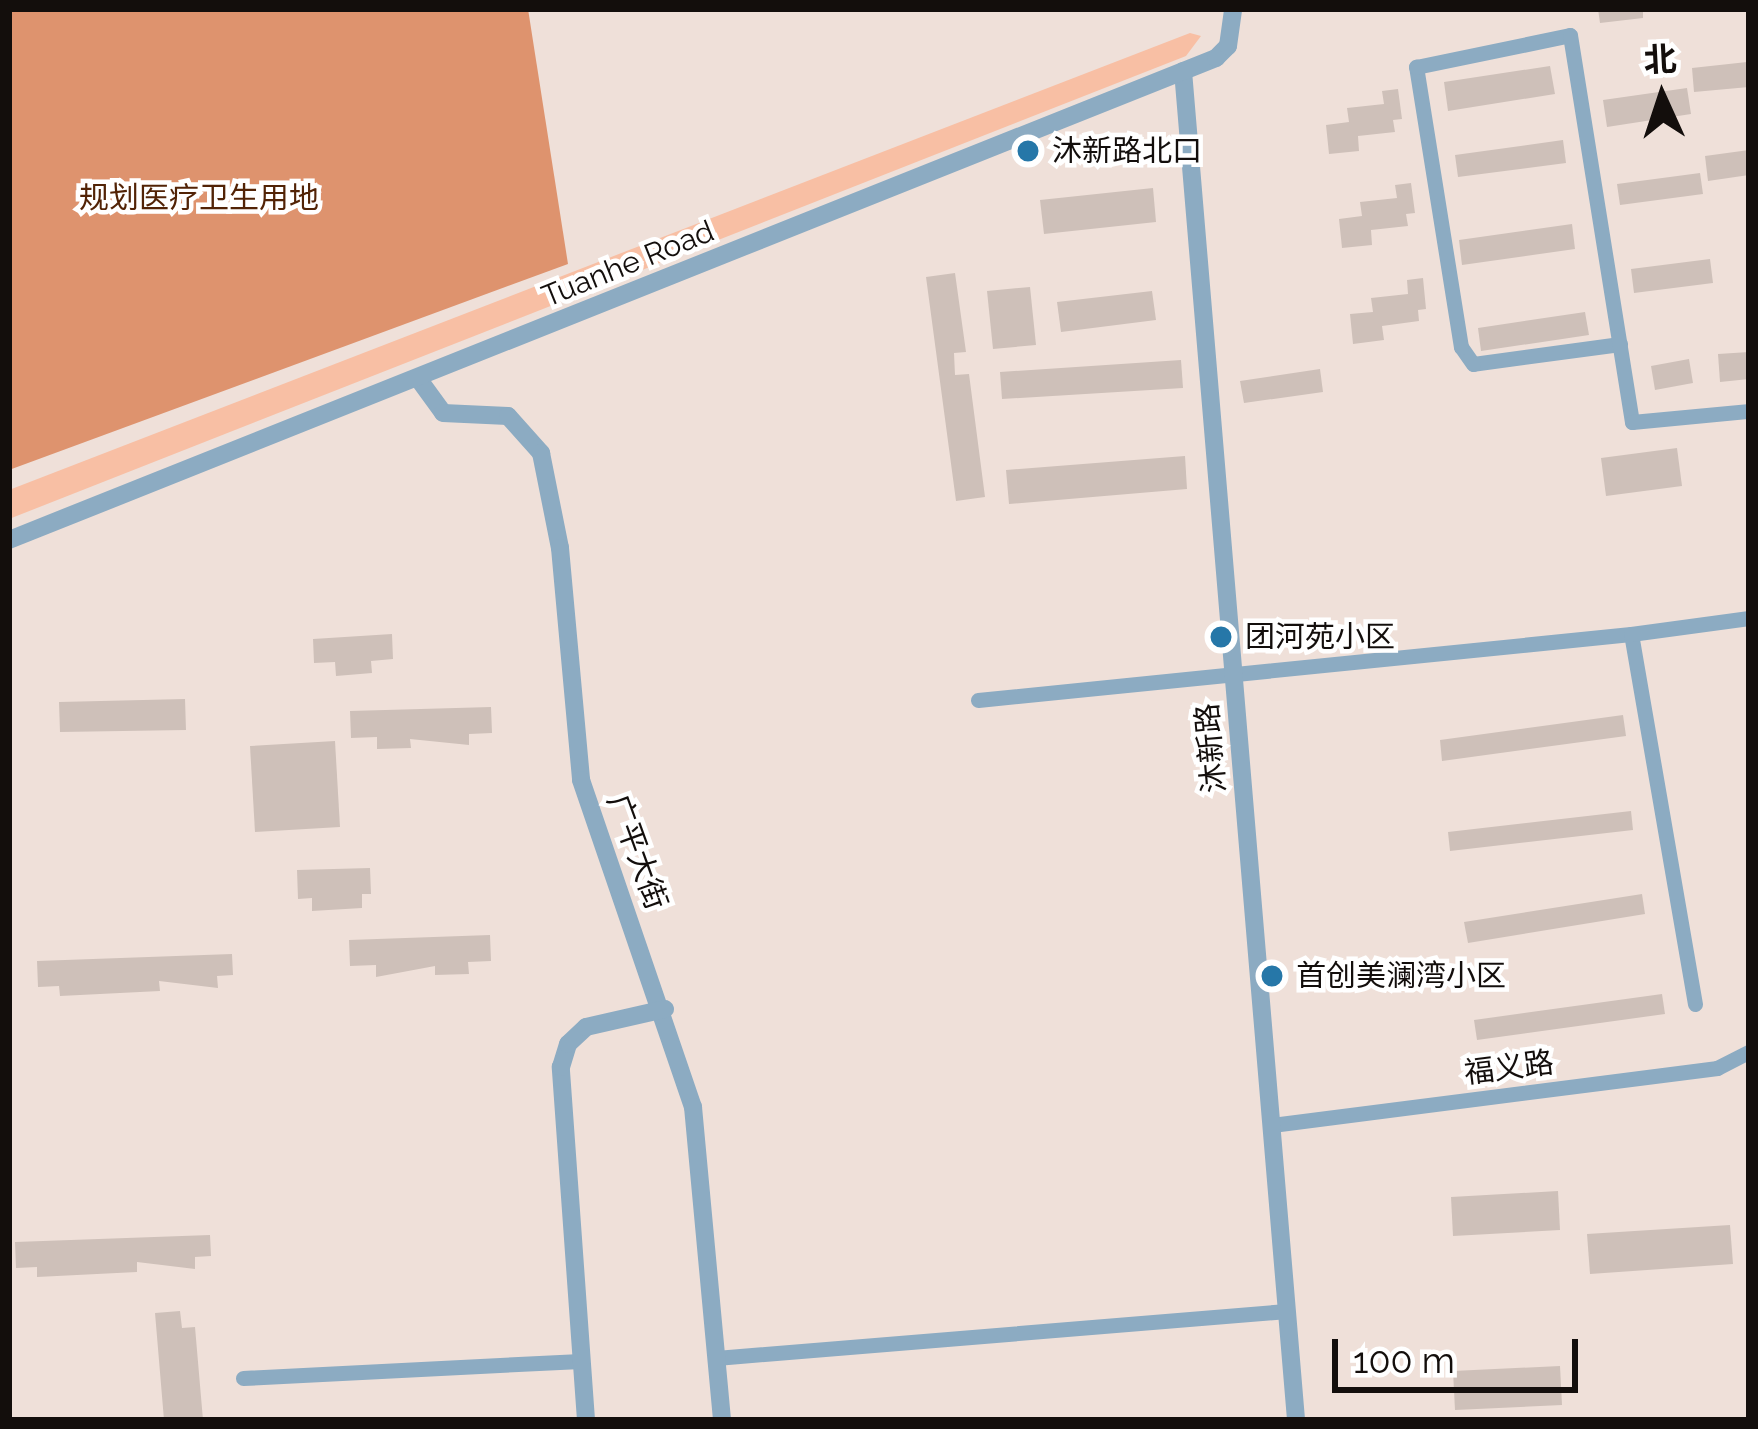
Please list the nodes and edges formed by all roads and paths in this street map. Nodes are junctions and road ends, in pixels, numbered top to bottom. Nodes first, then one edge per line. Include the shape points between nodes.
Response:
1 (1232, 9) edge
2 (1183, 71) junction
3 (1619, 344) junction
4 (420, 381) junction
5 (1749, 411) edge
6 (9, 540) edge
7 (1749, 618) edge
8 (1631, 634) junction
9 (1235, 674) junction
10 (978, 700) dead end
11 (1695, 1004) dead end
12 (665, 1009) junction
13 (1749, 1052) edge
14 (1272, 1125) junction
15 (1287, 1310) junction
16 (716, 1358) junction
17 (581, 1361) junction
18 (243, 1378) dead end
19 (586, 1420) edge
20 (722, 1420) edge
21 (1296, 1420) edge

1 - 2 street, Tuanhe Road via 1228,46
2 - 4 street, Tuanhe Road
2 - 9 street, 沐新路
3 - 3 street via 1570,35 1415,67 1461,347 1473,364
3 - 5 street via 1632,422
4 - 6 street, Tuanhe Road
4 - 12 street, 广平大街 via 442,413 508,416 541,453 560,548 581,780
7 - 8 street
8 - 9 street
8 - 11 street
9 - 10 street
9 - 14 street, 沐新路
12 - 16 street, 广平大街 via 699,1139
12 - 17 street via 586,1027 568,1044 561,1067
13 - 14 street, 福义路 via 1717,1068
14 - 15 street, 沐新路
15 - 16 street
15 - 21 street, 沐新路
16 - 20 street, 广平大街
17 - 18 street
17 - 19 street

